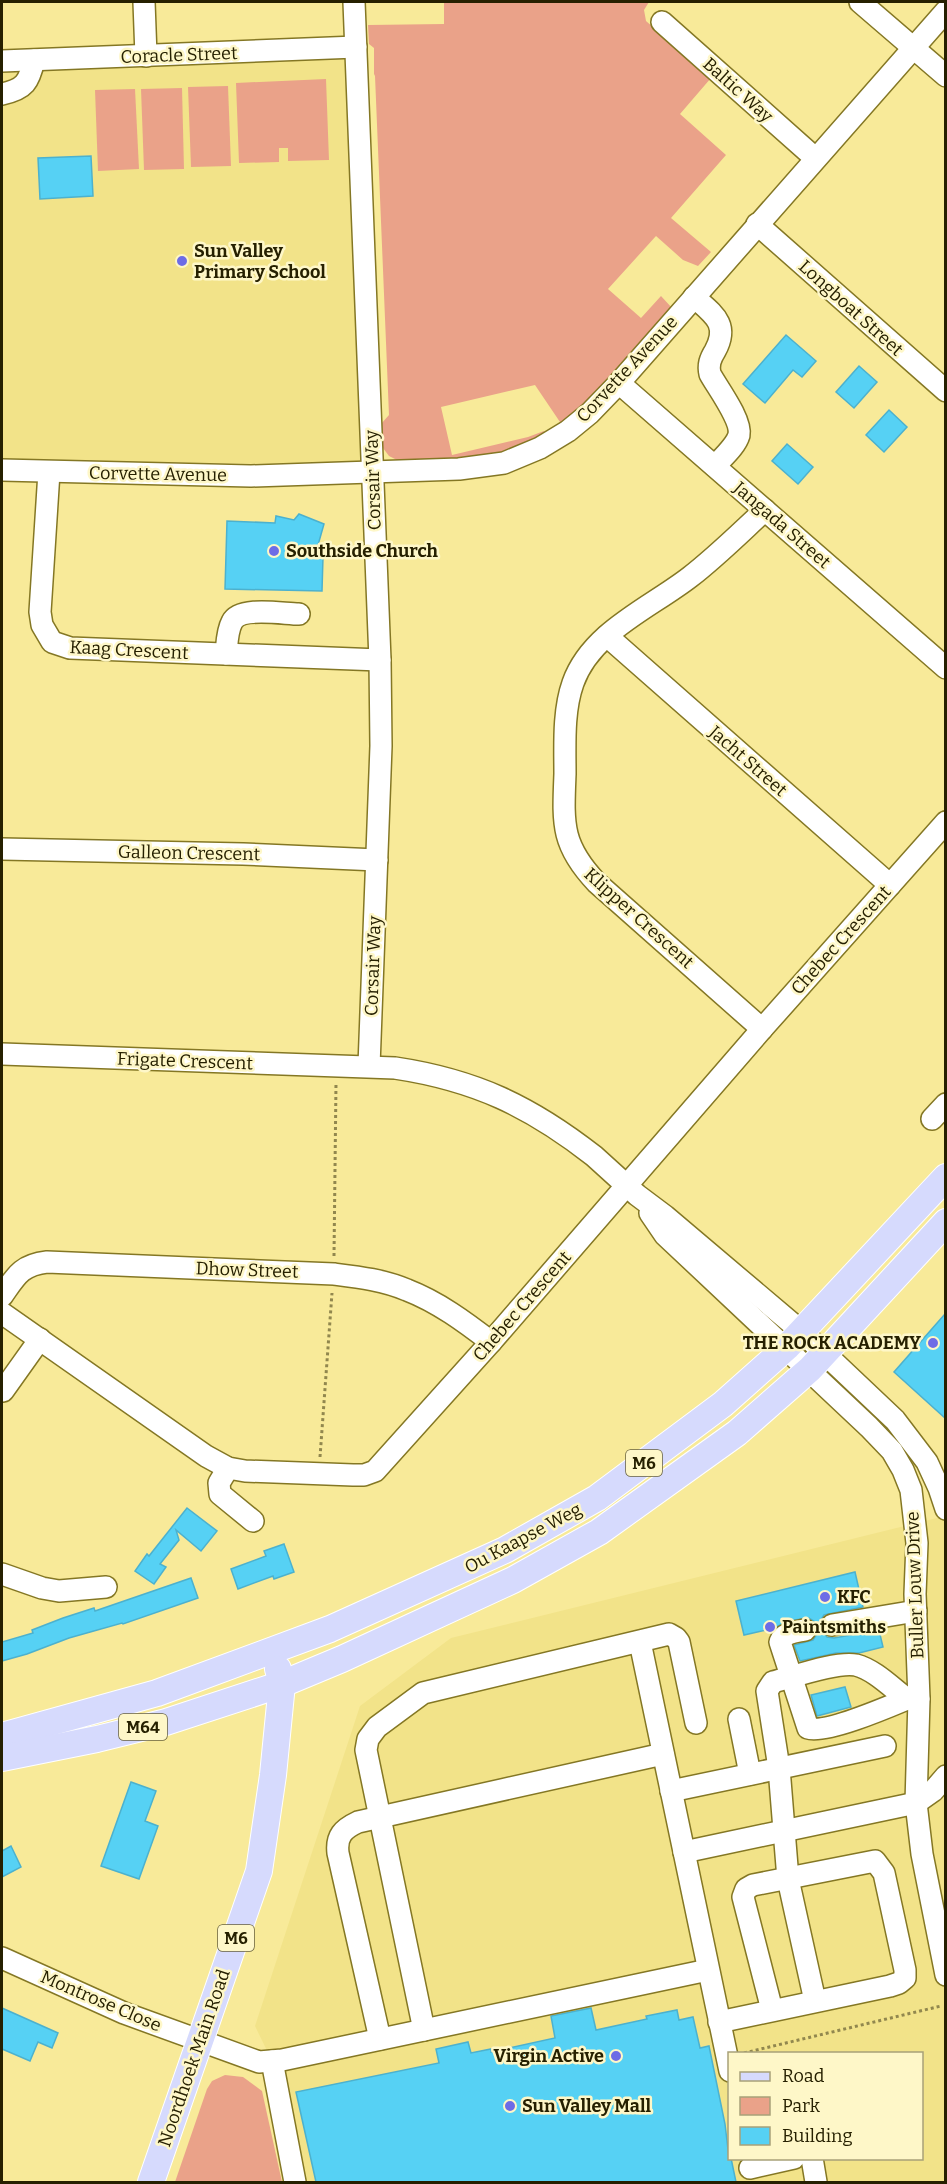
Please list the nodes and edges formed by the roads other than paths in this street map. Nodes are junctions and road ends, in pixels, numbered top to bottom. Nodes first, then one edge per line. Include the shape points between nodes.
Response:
1 (144, 2) edge
2 (354, 2) edge
3 (860, 2) edge
4 (945, 11) edge
5 (662, 22) dead end
6 (356, 47) junction
7 (913, 48) junction
8 (146, 56) junction
9 (34, 60) junction
10 (2, 61) edge
11 (945, 76) edge
12 (2, 94) edge
13 (815, 158) junction
14 (757, 224) junction
15 (694, 297) junction
16 (619, 383) junction
17 (945, 391) edge
18 (715, 466) junction
19 (2, 470) edge
20 (49, 472) junction
21 (373, 472) junction
22 (765, 510) junction
23 (299, 614) dead end
24 (607, 636) junction
25 (225, 654) junction
26 (380, 660) junction
27 (945, 668) edge
28 (945, 822) edge
29 (2, 849) edge
30 (377, 860) junction
31 (890, 885) junction
32 (762, 1029) junction
33 (2, 1054) edge
34 (369, 1066) junction
35 (945, 1177) edge
36 (632, 1190) junction
37 (945, 1222) edge
38 (2, 1296) edge
39 (2, 1313) edge
40 (40, 1339) junction
41 (794, 1340) junction
42 (491, 1342) junction
43 (818, 1361) junction
44 (3, 1391) dead end
45 (228, 1468) junction
46 (945, 1509) edge
47 (945, 1516) edge
48 (253, 1521) dead end
49 (915, 1523) junction
50 (2, 1574) edge
51 (106, 1587) dead end
52 (916, 1611) junction
53 (832, 1624) dead end
54 (806, 1630) dead end
55 (640, 1642) junction
56 (274, 1651) junction
57 (790, 1677) junction
58 (282, 1684) junction
59 (913, 1699) junction
60 (739, 1719) dead end
61 (696, 1724) dead end
62 (2, 1736) edge
63 (885, 1746) dead end
64 (663, 1754) junction
65 (2, 1758) edge
66 (779, 1768) junction
67 (750, 1774) junction
68 (945, 1776) edge
69 (671, 1791) junction
70 (916, 1803) junction
71 (380, 1818) junction
72 (783, 1831) junction
73 (684, 1852) junction
74 (788, 1879) junction
75 (2, 1958) edge
76 (708, 1970) junction
77 (945, 1975) edge
78 (816, 2001) junction
79 (772, 2010) junction
80 (719, 2022) junction
81 (424, 2030) junction
82 (380, 2039) junction
83 (201, 2042) junction
84 (272, 2061) junction
85 (728, 2066) edge
86 (787, 2160) edge
87 (812, 2160) edge
88 (750, 2170) edge
89 (151, 2182) edge
90 (295, 2182) edge
91 (816, 2182) edge

1 - 8 street
2 - 6 street, Corsair Way
3 - 7 street
4 - 7 street, Corvette Avenue
5 - 13 street, Baltic Way
6 - 8 street, Coracle Street
6 - 21 street, Corsair Way
7 - 11 street
7 - 13 street, Corvette Avenue
8 - 9 street, Coracle Street
9 - 10 street, Coracle Street
9 - 12 street via 24,85
13 - 14 street, Corvette Avenue
14 - 15 street, Corvette Avenue
14 - 17 street, Longboat Street
15 - 16 street, Corvette Avenue
15 - 18 street via 721,328 721,341 709,369 739,432
16 - 18 street, Jangada Street
16 - 21 street, Corvette Avenue via 568,431 504,463
18 - 22 street, Jangada Street
19 - 20 street, Corvette Avenue
20 - 21 street, Corvette Avenue via 251,476
20 - 25 street, Kaag Crescent via 40,612 52,642 70,648
21 - 26 street, Corsair Way
22 - 24 street, Klipper Crescent via 696,572
22 - 27 street, Jangada Street
23 - 25 street via 238,615 231,624
24 - 31 street, Jacht Street
24 - 32 street, Klipper Crescent via 581,667 568,702 563,816 568,843 580,865 597,883
25 - 26 street, Kaag Crescent
26 - 30 street, Corsair Way
28 - 31 street, Chebec Crescent
29 - 30 street, Galleon Crescent
30 - 34 street, Corsair Way
31 - 32 street, Chebec Crescent
32 - 36 street, Chebec Crescent
33 - 34 street, Frigate Crescent
34 - 36 street, Buller Louw Drive via 448,1078 515,1103 559,1129
35 - 41 main road, Ou Kaapse Weg / M6
36 - 41 street, Buller Louw Drive via 665,1235
36 - 42 street, Chebec Crescent
37 - 43 main road, Ou Kaapse Weg / M6
38 - 42 street, Dhow Street via 24,1269 47,1262 334,1274 369,1278 406,1289 457,1316
39 - 40 street, Chebec Crescent
40 - 44 street
40 - 45 street, Chebec Crescent
41 - 43 street, Buller Louw Drive
41 - 56 main road, Ou Kaapse Weg / M6 via 723,1404 597,1498 505,1550
42 - 45 street, Chebec Crescent via 375,1471 353,1475
43 - 46 street, Buller Louw Drive via 895,1420 927,1462
43 - 49 street, Buller Louw Drive via 892,1451 911,1490
43 - 58 main road, Ou Kaapse Weg / M6 via 737,1433 599,1532 513,1580
45 - 48 street via 219,1483 220,1494
47 - 49 street
49 - 52 street, Buller Louw Drive
50 - 51 street via 59,1591
52 - 53 street
52 - 59 street, Buller Louw Drive
54 - 57 street via 781,1638
55 - 61 street via 669,1634 677,1640
55 - 64 street
55 - 71 street via 423,1693 377,1726 368,1739 366,1750
56 - 58 main road, Noordhoek Main Road / M6
56 - 62 main road, Ou Kaapse Weg / M64 via 157,1693
57 - 59 street via 855,1665
57 - 59 street via 806,1726 814,1730
57 - 66 street via 773,1682 767,1691
58 - 65 main road, Ou Kaapse Weg / M64 via 166,1722
58 - 83 main road, Noordhoek Main Road / M6 via 259,1871
59 - 70 street, Buller Louw Drive
60 - 67 street
63 - 66 street
64 - 69 street
64 - 71 street
66 - 67 street
66 - 72 street
67 - 69 street
68 - 70 street
69 - 73 street
70 - 72 street
70 - 77 street, Buller Louw Drive
71 - 81 street
71 - 82 street via 348,1827 339,1834 337,1843
72 - 73 street
72 - 74 street
73 - 76 street
74 - 78 street
74 - 78 street via 874,1861 884,1874 905,1978 890,1986
74 - 79 street via 750,1886 743,1897
75 - 83 street, Montrose Close via 124,2013
76 - 80 street
76 - 81 street
78 - 79 street
79 - 80 street
80 - 85 street
81 - 82 street
82 - 84 street
83 - 84 street, Montrose Close via 259,2062
83 - 89 main road, Noordhoek Main Road / M6
84 - 90 street
86 - 88 street
87 - 91 street

